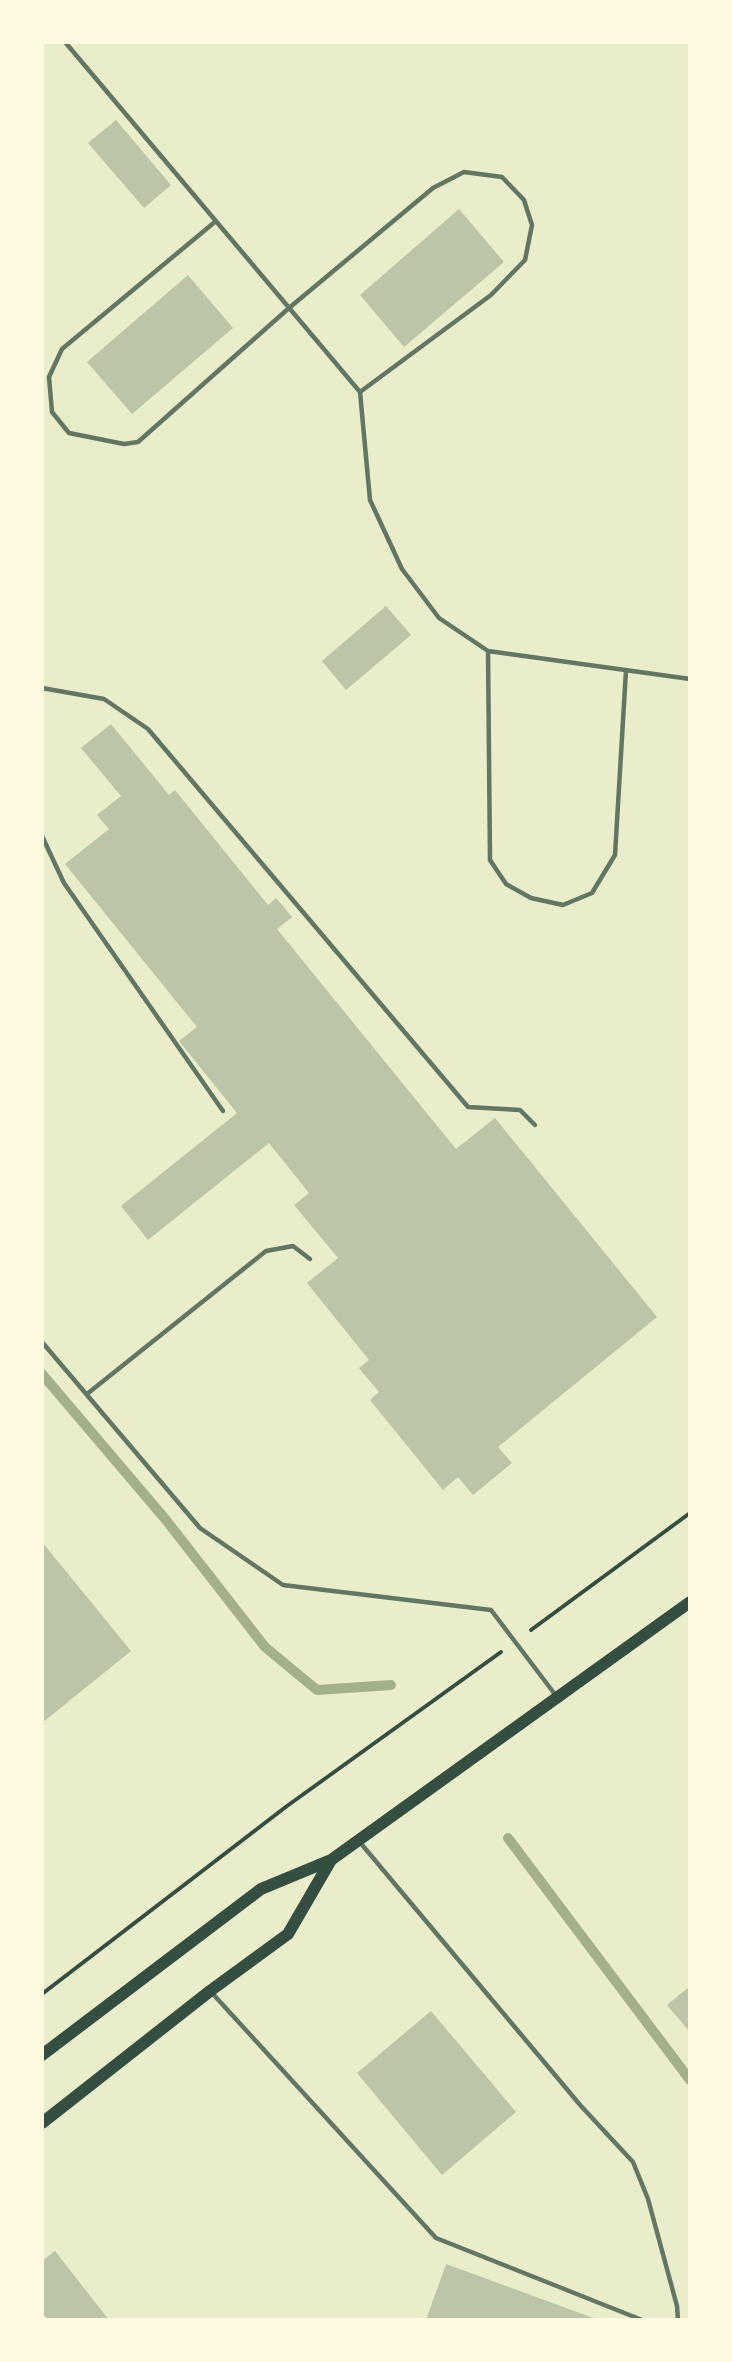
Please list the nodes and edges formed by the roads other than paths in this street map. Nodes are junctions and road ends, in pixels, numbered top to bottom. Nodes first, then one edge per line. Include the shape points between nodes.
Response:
1 (65, 42) edge
2 (216, 221) junction
3 (289, 308) junction
4 (360, 393) junction
5 (488, 651) junction
6 (626, 670) junction
7 (690, 679) edge
8 (42, 688) edge
9 (42, 836) edge
10 (224, 1111) dead end
11 (535, 1125) dead end
12 (310, 1259) dead end
13 (42, 1342) edge
14 (87, 1394) junction
15 (690, 1602) edge
16 (557, 1697) junction
17 (358, 1840) junction
18 (331, 1860) junction
19 (210, 1991) junction
20 (42, 2055) edge
21 (42, 2123) edge
22 (642, 2320) edge
23 (678, 2320) edge

1 - 2 lane
2 - 3 lane
2 - 3 lane via 62,349 49,377 52,412 69,433 124,444 138,442
3 - 4 lane
3 - 4 lane via 433,188 464,172 502,177 524,200 532,225 525,260 491,295
4 - 5 lane via 370,500 402,569 439,618
5 - 6 lane
5 - 6 lane via 490,860 506,884 531,898 563,905 592,893 615,855
6 - 7 lane
8 - 11 lane via 104,699 148,729 468,1107 520,1110
9 - 10 lane via 64,884
12 - 14 lane via 293,1246 266,1251
13 - 14 lane
14 - 16 lane via 200,1528 283,1585 491,1610
15 - 16 main road
16 - 17 main road
17 - 18 main road
17 - 23 lane via 581,2106 633,2162 654,2220
18 - 19 main road via 288,1934
18 - 20 main road via 261,1889
19 - 21 main road
19 - 22 lane via 436,2238

